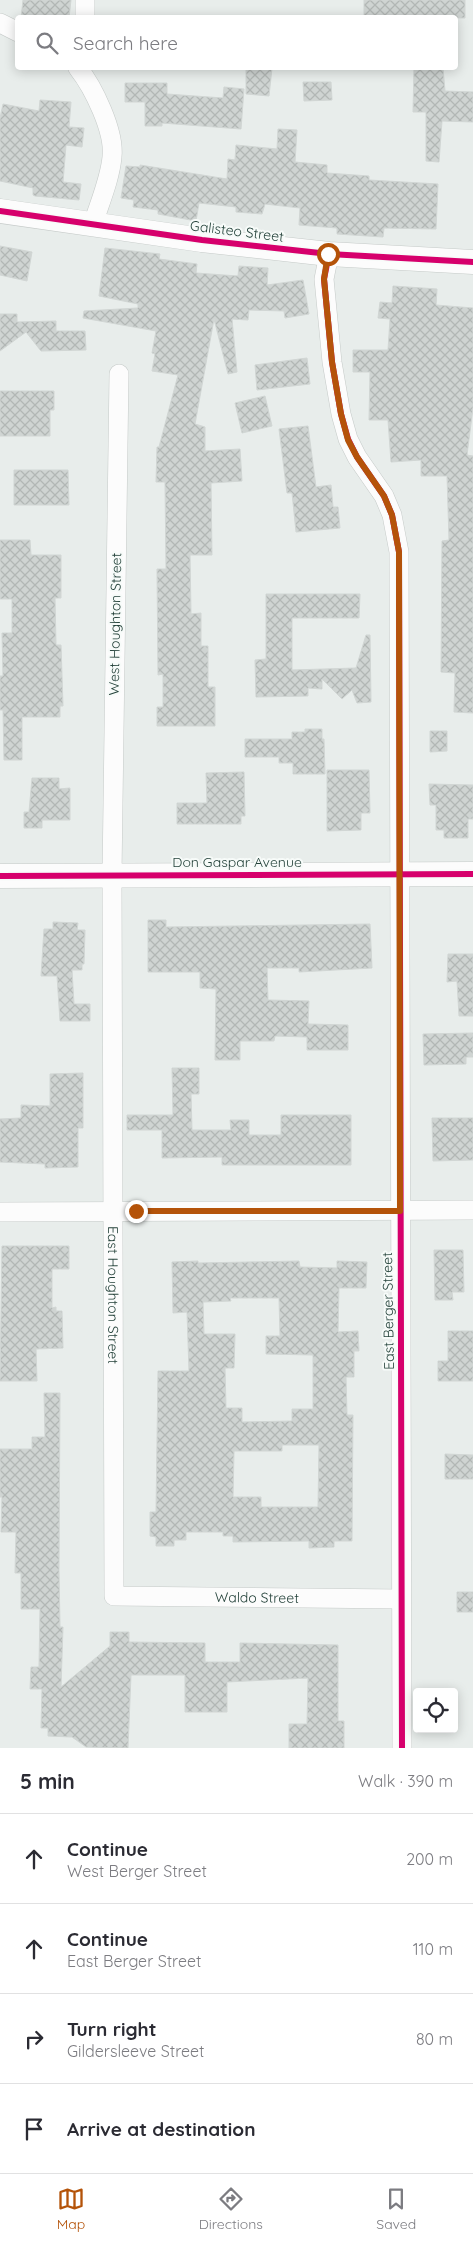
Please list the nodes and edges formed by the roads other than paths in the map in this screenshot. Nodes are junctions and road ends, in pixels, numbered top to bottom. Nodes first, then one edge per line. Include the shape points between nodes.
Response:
1 (85, 0) edge
2 (85, 15) edge
3 (0, 23) edge
4 (15, 30) edge
5 (84, 71) edge
6 (0, 210) edge
7 (93, 224) junction
8 (328, 254) junction
9 (473, 262) edge
10 (119, 374) dead end
11 (400, 874) junction
12 (473, 874) edge
13 (112, 875) junction
14 (0, 876) edge
15 (473, 1210) edge
16 (114, 1211) junction
17 (400, 1211) junction
18 (0, 1212) edge
19 (114, 1596) joint
20 (402, 1599) junction
21 (402, 1748) edge

1 - 2 street
3 - 4 street
5 - 7 street via 110,136 112,156
6 - 7 street, Galisteo Street
7 - 8 street, Galisteo Street
8 - 9 street, Galisteo Street
8 - 11 street, East Berger Street via 324,279 341,414 348,440 384,496 392,515 399,552
10 - 13 street, West Houghton Street
11 - 12 street, Don Gaspar Avenue
11 - 13 street, Don Gaspar Avenue
11 - 17 street, East Berger Street
13 - 14 street, Don Gaspar Avenue
13 - 16 street, East Houghton Street
15 - 17 street
16 - 17 street
16 - 18 street
16 - 19 street, East Houghton Street
17 - 20 street, East Berger Street
19 - 20 street, Waldo Street
20 - 21 street, East Berger Street

